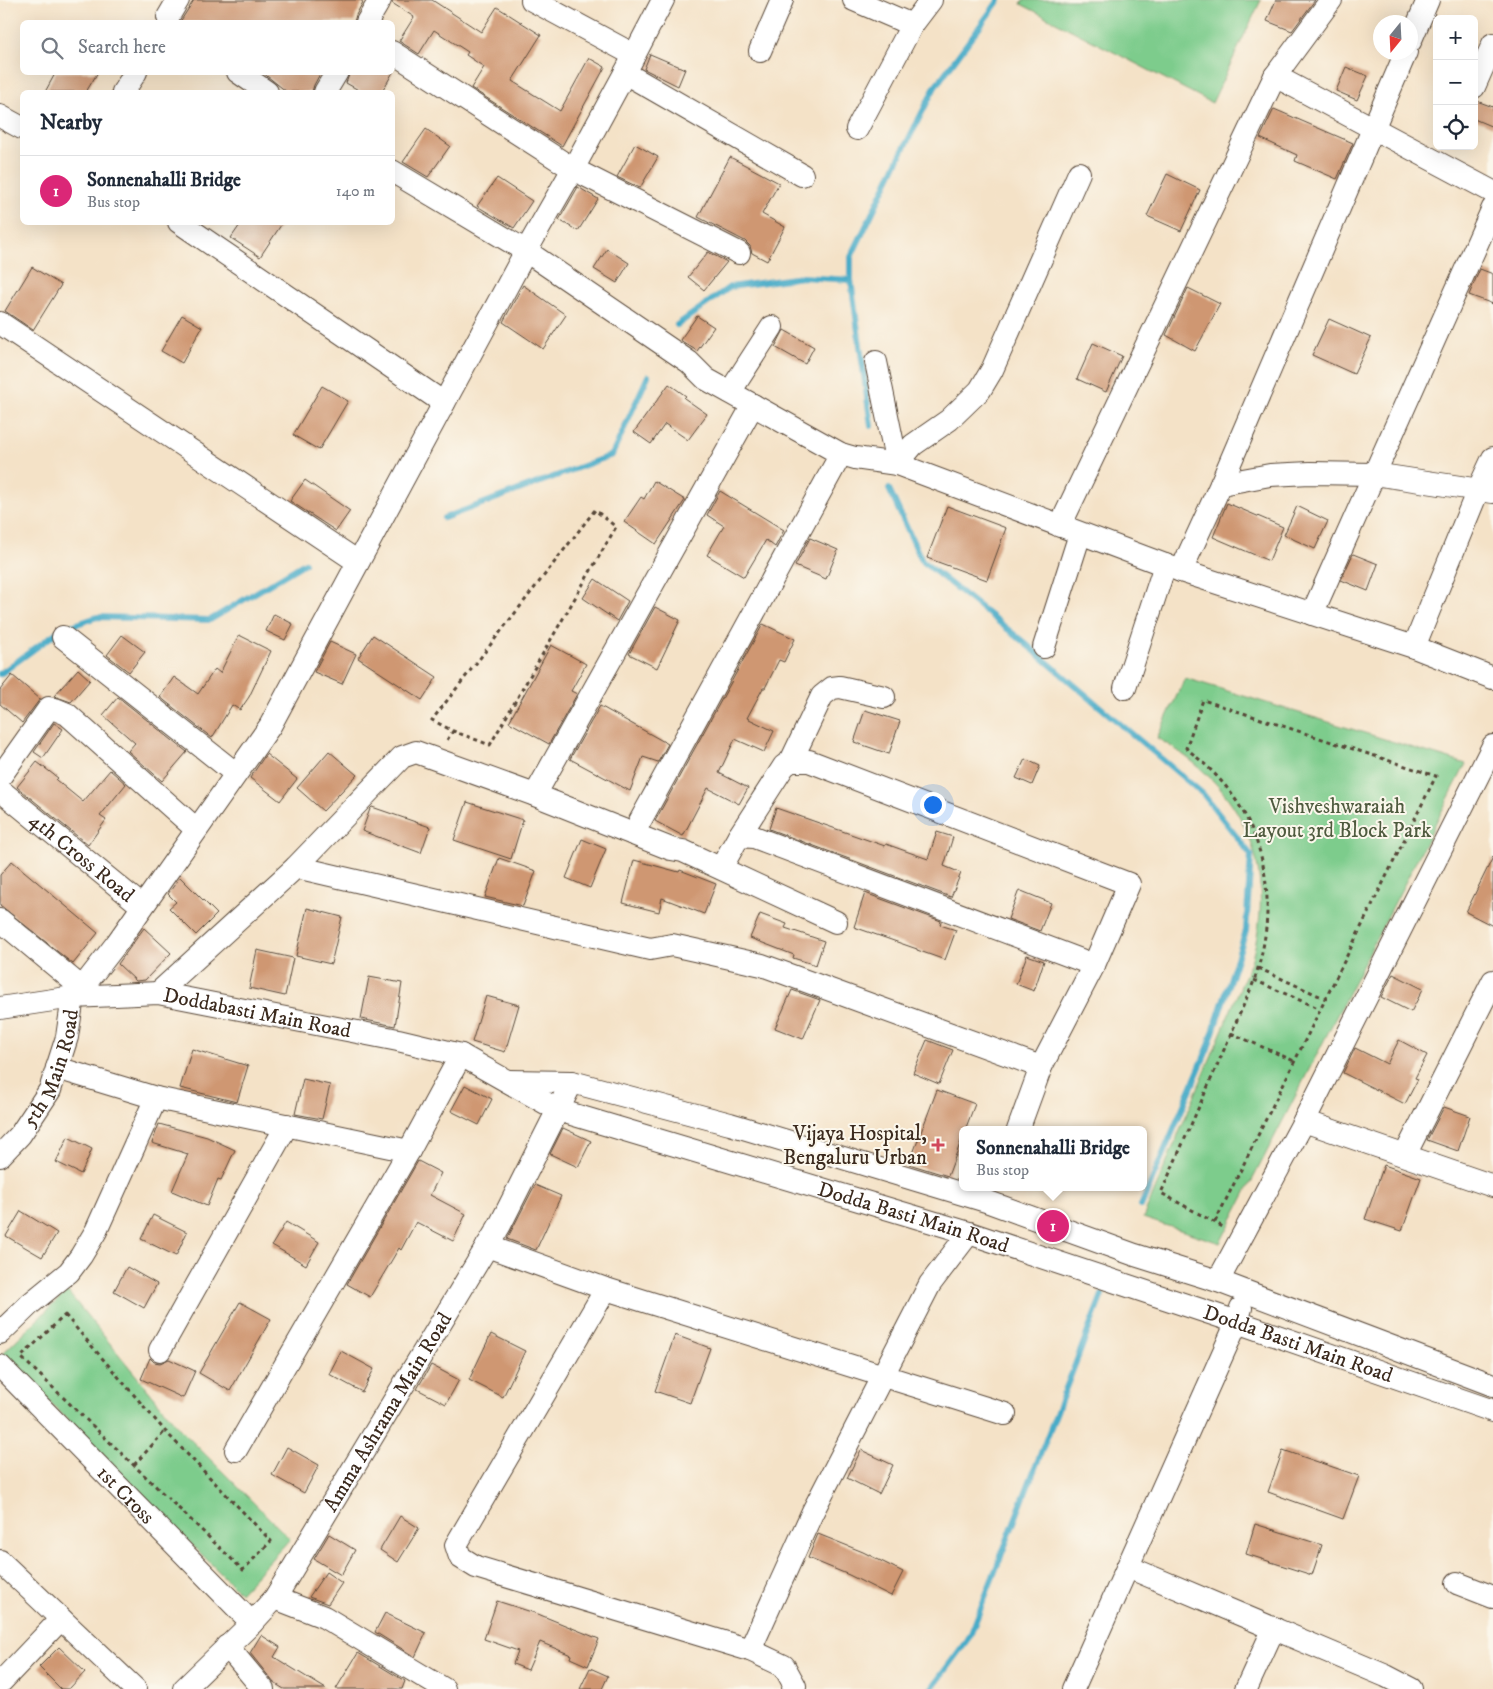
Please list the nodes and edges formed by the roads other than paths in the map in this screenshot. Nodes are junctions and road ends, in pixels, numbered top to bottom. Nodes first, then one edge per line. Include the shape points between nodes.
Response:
1 (380, 0) edge
2 (532, 0) edge
3 (663, 0) edge
4 (782, 0) edge
5 (854, 0) edge
6 (931, 0) edge
7 (1331, 0) edge
8 (1428, 0) edge
9 (368, 20) edge
10 (1418, 23) edge
11 (912, 25) junction
12 (1493, 44) edge
13 (760, 52) dead end
14 (395, 54) edge
15 (1403, 60) edge
16 (630, 64) junction
17 (134, 75) edge
18 (242, 75) edge
19 (335, 75) edge
20 (1275, 76) junction
21 (1478, 79) edge
22 (124, 90) edge
23 (264, 90) edge
24 (326, 90) edge
25 (0, 116) edge
26 (20, 127) edge
27 (1374, 128) junction
28 (857, 129) dead end
29 (1445, 155) edge
30 (573, 169) junction
31 (395, 173) edge
32 (1079, 173) dead end
33 (802, 175) dead end
34 (1493, 192) edge
35 (1493, 208) edge
36 (183, 225) edge
37 (526, 251) junction
38 (739, 253) dead end
39 (0, 323) edge
40 (772, 327) dead end
41 (876, 362) dead end
42 (730, 392) junction
43 (444, 403) junction
44 (753, 405) junction
45 (841, 454) junction
46 (1493, 458) edge
47 (897, 464) junction
48 (1374, 474) junction
49 (1221, 484) junction
50 (1486, 491) edge
51 (1070, 530) junction
52 (358, 562) junction
53 (1173, 568) junction
54 (1312, 614) junction
55 (63, 637) dead end
56 (1044, 647) dead end
57 (1414, 647) junction
58 (1493, 678) edge
59 (1125, 688) dead end
60 (884, 697) dead end
61 (1493, 746) edge
62 (791, 761) junction
63 (235, 773) junction
64 (0, 777) edge
65 (0, 790) edge
66 (535, 795) junction
67 (196, 829) junction
68 (633, 834) junction
69 (739, 836) junction
70 (296, 867) junction
71 (721, 868) junction
72 (142, 906) junction
73 (0, 920) edge
74 (836, 922) dead end
75 (1094, 965) junction
76 (1493, 981) edge
77 (78, 992) junction
78 (158, 994) junction
79 (0, 1008) edge
80 (461, 1055) junction
81 (1041, 1067) junction
82 (57, 1068) junction
83 (505, 1081) junction
84 (572, 1082) junction
85 (156, 1098) junction
86 (558, 1110) junction
87 (1304, 1121) junction
88 (288, 1126) junction
89 (1019, 1126) edge
90 (409, 1151) junction
91 (1405, 1155) junction
92 (0, 1156) edge
93 (959, 1186) edge
94 (1493, 1186) edge
95 (989, 1194) edge
96 (969, 1232) junction
97 (487, 1246) junction
98 (1218, 1281) junction
99 (606, 1289) junction
100 (1246, 1292) junction
101 (1236, 1322) junction
102 (0, 1333) edge
103 (160, 1350) dead end
104 (0, 1366) edge
105 (882, 1375) junction
106 (1493, 1384) edge
107 (1493, 1411) edge
108 (1005, 1414) dead end
109 (236, 1450) dead end
110 (0, 1561) edge
111 (1128, 1567) junction
112 (1457, 1582) dead end
113 (1493, 1597) edge
114 (275, 1598) junction
115 (62, 1619) junction
116 (252, 1622) junction
117 (1274, 1628) junction
118 (227, 1646) junction
119 (750, 1650) junction
120 (1383, 1682) edge
121 (0, 1683) edge
122 (135, 1689) edge
123 (184, 1689) edge
124 (263, 1689) edge
125 (444, 1689) edge
126 (793, 1689) edge
127 (1073, 1689) edge
128 (1246, 1689) edge
129 (1411, 1689) edge

1 - 9 street
2 - 16 street
3 - 16 street
4 - 13 street
5 - 11 street
6 - 11 street
7 - 20 street
8 - 10 street
11 - 28 street
12 - 21 street
14 - 30 street
15 - 27 street
16 - 30 street
16 - 33 street
17 - 22 street
18 - 23 street
19 - 24 street
20 - 27 street
20 - 51 street
25 - 26 street
27 - 29 street
27 - 49 street
29 - 34 street
30 - 37 street
30 - 38 street
31 - 37 street
32 - 47 street via 980,390 949,420 913,445
35 - 48 street
36 - 43 street
37 - 42 street via 689,362 706,379
37 - 43 street
39 - 52 street
40 - 42 street
41 - 47 street
42 - 44 street
43 - 52 street
44 - 45 street
44 - 66 street
45 - 47 street
45 - 68 street
46 - 50 street
47 - 51 street
48 - 49 street via 1270,475
48 - 50 street
48 - 54 street
49 - 53 street
50 - 57 street
51 - 53 street
51 - 56 street
52 - 63 street via 270,726
53 - 54 street
53 - 59 street
54 - 57 street
55 - 63 street
57 - 58 street
60 - 62 street via 832,688 822,696
61 - 87 street
62 - 69 street via 784,766
62 - 75 street via 809,761 1129,884
63 - 67 street
64 - 67 street via 49,708 55,708 67,714
65 - 72 street, 4th Cross Road
66 - 68 street
66 - 70 street via 416,752 402,757
67 - 72 street
68 - 71 street
69 - 71 street
69 - 75 street via 754,837
70 - 78 street
70 - 81 street via 650,949 672,945 762,964
71 - 74 street
72 - 77 street
73 - 77 street
75 - 81 street
76 - 91 street
77 - 78 street, Doddabasti Main Road
77 - 79 street, Doddabasti Main Road
77 - 82 street, 5th Main Road
78 - 80 street, Doddabasti Main Road
80 - 83 street, Doddabasti Main Road
80 - 90 street
81 - 89 street
82 - 85 street
82 - 92 street, 5th Main Road via 50,1090 20,1135
83 - 84 street, Dodda Basti Main Road
83 - 86 street, Dodda Basti Main Road
84 - 86 street
84 - 93 street, Dodda Basti Main Road
85 - 88 street
85 - 102 street via 96,1231 81,1256 69,1272
86 - 96 street, Dodda Basti Main Road
86 - 97 street, Amma Ashrama Main Road
87 - 91 street
87 - 98 street
88 - 90 street
88 - 103 street
90 - 109 street
91 - 94 street
95 - 98 street, Dodda Basti Main Road via 1090,1238
96 - 101 street, Dodda Basti Main Road
96 - 105 street via 930,1284
97 - 99 street
97 - 114 street, Amma Ashrama Main Road
98 - 100 street, Dodda Basti Main Road
99 - 105 street
99 - 119 street via 456,1545 460,1558 476,1567
100 - 101 street
100 - 106 street, Dodda Basti Main Road
101 - 107 street, Dodda Basti Main Road
101 - 111 street
104 - 116 street, 1st Cross
105 - 108 street
105 - 119 street via 813,1511
110 - 115 street
111 - 117 street
111 - 127 street
112 - 113 street
114 - 116 street, Amma Ashrama Main Road
114 - 125 street via 324,1617
115 - 121 street
115 - 122 street
116 - 118 street, Amma Ashrama Main Road
117 - 120 street
117 - 128 street
118 - 123 street, Amma Ashrama Main Road
118 - 124 street
119 - 126 street via 784,1666 795,1686
120 - 129 street

